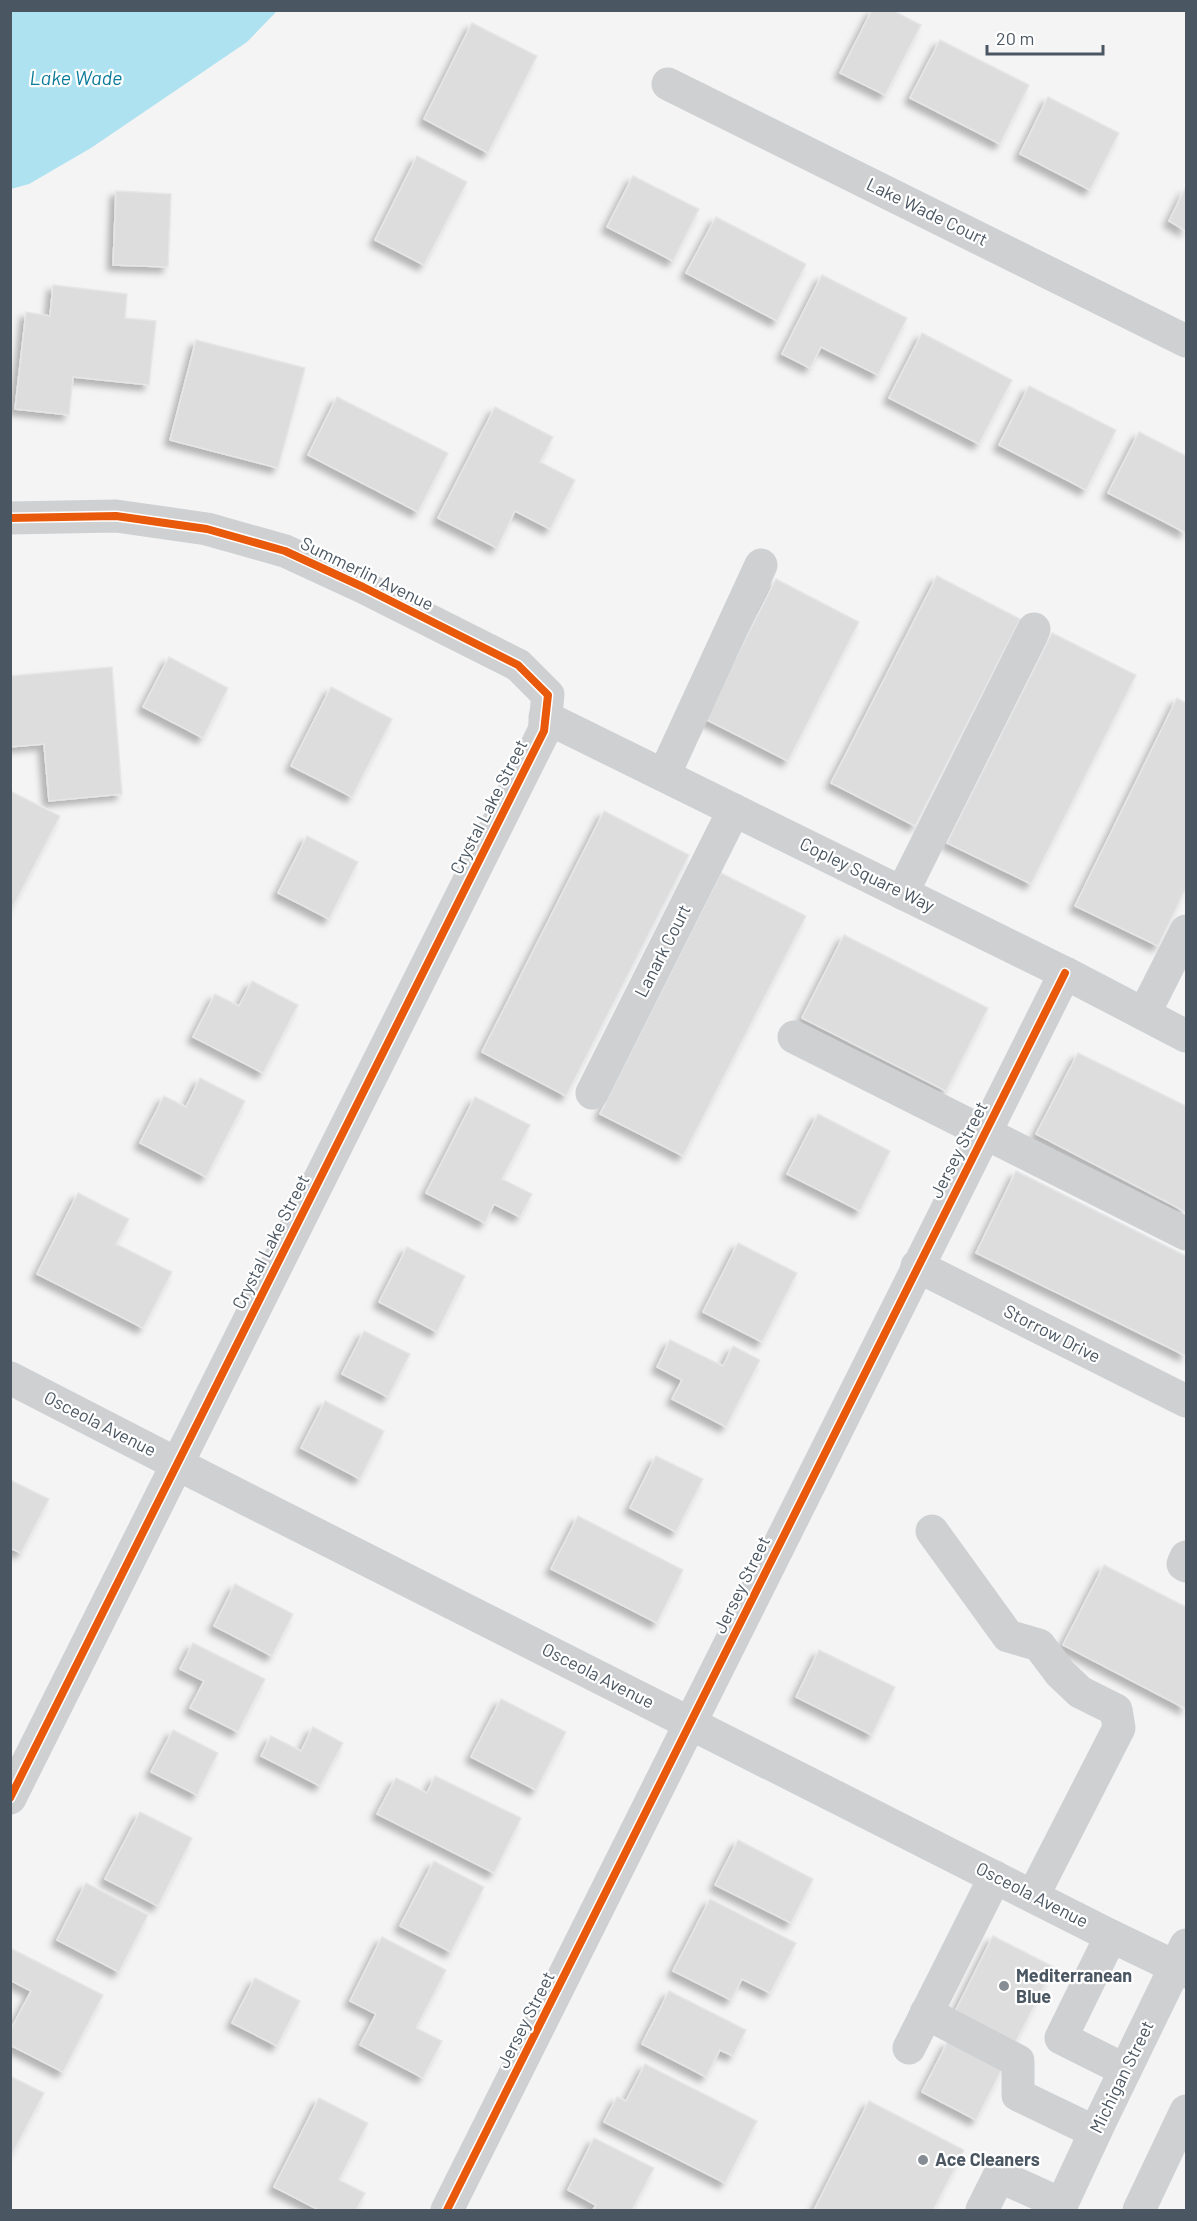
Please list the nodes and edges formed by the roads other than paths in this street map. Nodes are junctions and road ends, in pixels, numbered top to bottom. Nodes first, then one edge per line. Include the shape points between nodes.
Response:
1 (668, 84) dead end
2 (1186, 341) edge
3 (10, 518) edge
4 (761, 565) dead end
5 (1034, 629) dead end
6 (547, 706) junction
7 (663, 775) junction
8 (734, 810) junction
9 (902, 893) junction
10 (1186, 931) edge
11 (1065, 973) junction
12 (1144, 1014) junction
13 (1186, 1036) edge
14 (794, 1037) dead end
15 (592, 1093) dead end
16 (985, 1132) junction
17 (1186, 1233) edge
18 (917, 1266) junction
19 (10, 1378) edge
20 (1186, 1401) edge
21 (177, 1464) junction
22 (932, 1531) dead end
23 (1186, 1557) edge
24 (1186, 1566) edge
25 (690, 1723) junction
26 (10, 1798) edge
27 (994, 1877) junction
28 (1033, 1896) junction
29 (1112, 1936) junction
30 (1183, 1961) edge
31 (926, 2013) junction
32 (909, 2048) dead end
33 (1125, 2070) junction
34 (1186, 2111) edge
35 (1095, 2132) junction
36 (1060, 2207) edge
37 (447, 2211) edge
38 (982, 2211) edge
39 (1139, 2211) edge

1 - 2 street, Lake Wade Court
3 - 6 street, Summerlin Avenue via 116,516 207,529 285,551 518,665
4 - 7 street
5 - 9 street
6 - 7 street, Copley Square Way
6 - 21 street, Crystal Lake Street via 544,731
7 - 8 street, Copley Square Way
8 - 9 street, Copley Square Way
8 - 15 street, Lanark Court
9 - 11 street, Copley Square Way
10 - 12 street
11 - 12 street, Copley Square Way
11 - 16 street, Jersey Street
12 - 13 street, Copley Square Way
14 - 16 street
16 - 17 street
16 - 18 street, Jersey Street
18 - 20 street, Storrow Drive
18 - 25 street, Jersey Street
19 - 21 street, Osceola Avenue
21 - 25 street, Osceola Avenue
21 - 26 street, Crystal Lake Street
22 - 28 street via 1008,1636 1039,1645 1080,1692 1116,1710 1119,1728
23 - 24 street
25 - 27 street, Osceola Avenue
25 - 37 street, Jersey Street
27 - 28 street, Osceola Avenue
27 - 31 street
28 - 29 street, Osceola Avenue
29 - 30 street, Osceola Avenue
29 - 33 street via 1061,2038
30 - 33 street, Michigan Street
31 - 32 street
31 - 35 street via 1018,2061 1018,2095
33 - 35 street, Michigan Street
34 - 39 street
35 - 36 street, Michigan Street
36 - 38 street via 999,2176

